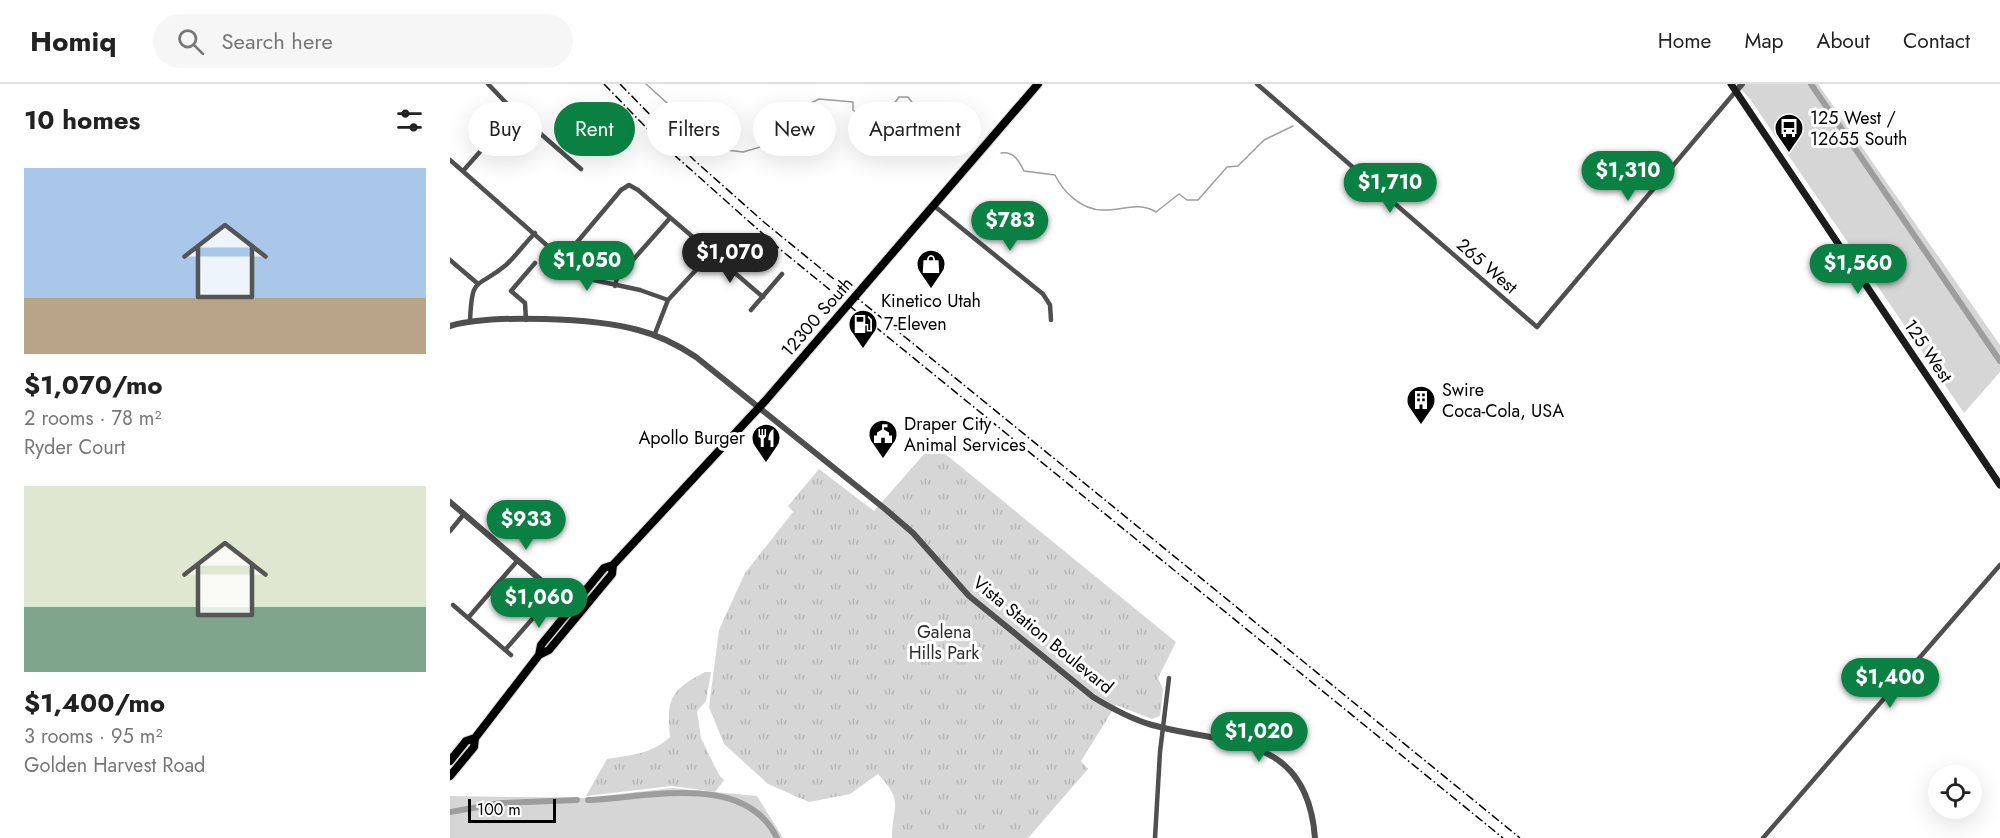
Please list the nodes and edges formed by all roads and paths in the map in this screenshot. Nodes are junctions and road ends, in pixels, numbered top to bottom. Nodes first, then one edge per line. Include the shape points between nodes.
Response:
1 (488, 84) edge
2 (1038, 84) edge
3 (1257, 84) edge
4 (1731, 84) edge
5 (1742, 84) edge
6 (1736, 91) junction
7 (505, 102) edge
8 (542, 135) edge
9 (476, 156) edge
10 (450, 160) edge
11 (581, 169) dead end
12 (463, 171) junction
13 (933, 205) junction
14 (670, 218) junction
15 (535, 233) junction
16 (711, 254) junction
17 (450, 260) edge
18 (562, 260) junction
19 (535, 263) dead end
20 (782, 274) dead end
21 (477, 283) junction
22 (615, 286) junction
23 (763, 297) junction
24 (668, 300) junction
25 (752, 310) dead end
26 (526, 320) junction
27 (1051, 320) dead end
28 (470, 321) junction
29 (450, 326) edge
30 (654, 336) junction
31 (758, 408) junction
32 (2000, 485) edge
33 (450, 502) edge
34 (464, 514) junction
35 (450, 531) edge
36 (518, 561) junction
37 (613, 565) junction
38 (2000, 565) edge
39 (555, 592) junction
40 (453, 605) dead end
41 (572, 607) junction
42 (468, 618) junction
43 (505, 650) junction
44 (511, 655) dead end
45 (539, 655) junction
46 (1169, 678) dead end
47 (1164, 727) junction
48 (475, 738) junction
49 (450, 761) edge
50 (450, 776) edge
51 (1155, 838) edge
52 (1315, 838) edge
53 (1763, 838) edge

1 - 7 street
2 - 13 main road, 12300 South
3 - 6 street, 265 West via 1537,327
4 - 6 main road, 125 West
5 - 6 street
6 - 32 main road, 125 West
8 - 11 street
9 - 12 street
10 - 12 street
12 - 15 street
13 - 27 street via 1043,294 1050,305
13 - 31 main road, 12300 South
14 - 16 street
14 - 18 street via 634,187 624,187
14 - 22 street via 617,278
15 - 18 street
15 - 21 street via 505,266
16 - 23 street
16 - 24 street
17 - 21 street
18 - 22 street via 591,281
19 - 26 street via 511,291 525,303
20 - 23 street
21 - 28 street
22 - 24 street
23 - 25 street
24 - 30 street
26 - 28 street, Vista Station Boulevard
26 - 30 street, Vista Station Boulevard via 624,327
28 - 29 street, Vista Station Boulevard
30 - 31 street, Vista Station Boulevard via 696,357
31 - 37 main road, 12300 South
31 - 47 street, Vista Station Boulevard via 914,533 969,596 1093,698 1113,710
33 - 34 street
34 - 35 street
34 - 36 street
36 - 39 street
36 - 42 street
37 - 41 main road, 12300 South via 604,567
37 - 45 main road, 12300 South via 612,574 549,650
38 - 53 street
39 - 41 street
39 - 43 street
40 - 42 street
41 - 45 main road, 12300 South via 541,645
42 - 43 street
43 - 44 street
45 - 48 main road, 12300 South
46 - 47 street
47 - 51 street
47 - 52 street, Vista Station Boulevard via 1225,738 1275,758 1296,777 1308,796
48 - 49 main road via 466,741
48 - 50 main road via 474,747

